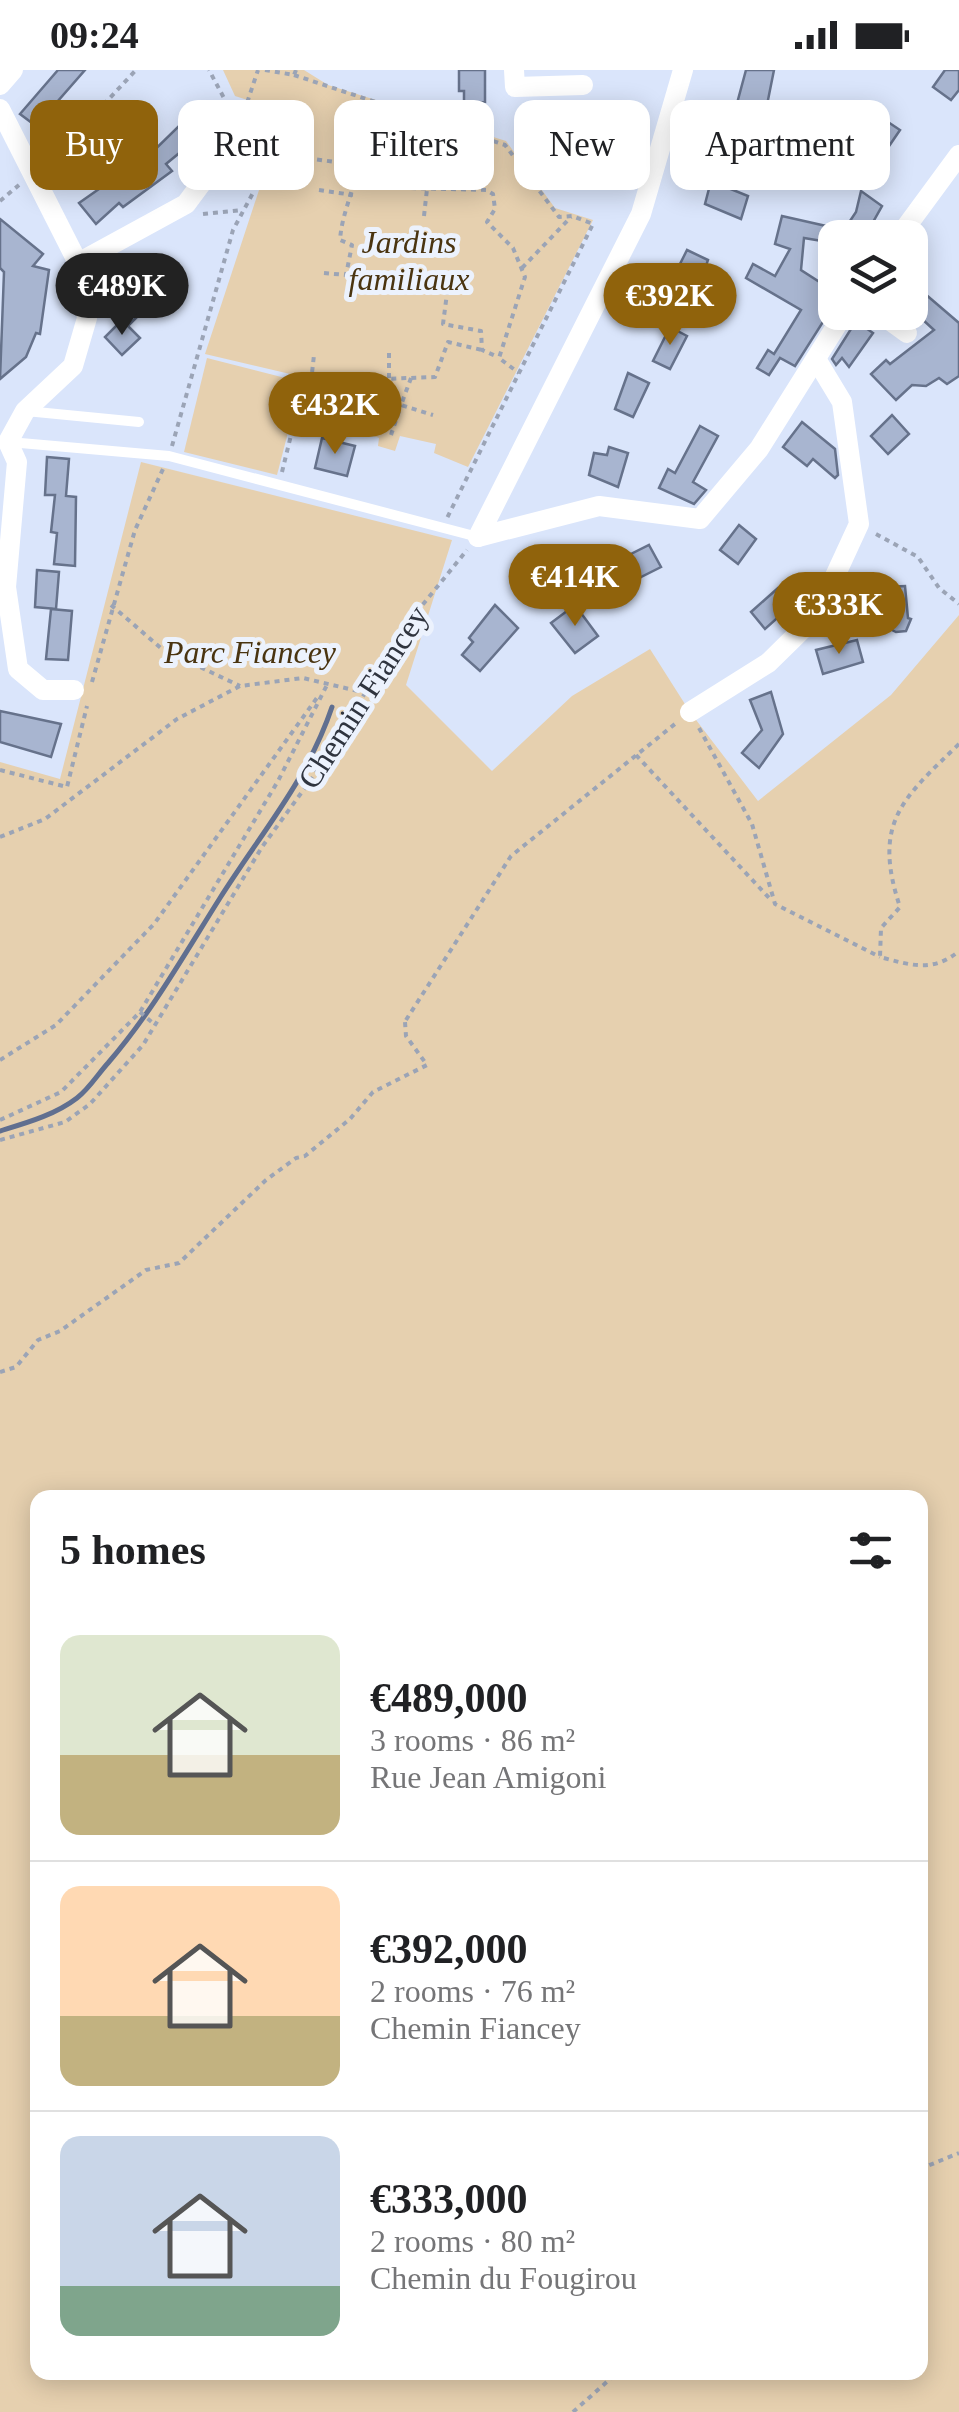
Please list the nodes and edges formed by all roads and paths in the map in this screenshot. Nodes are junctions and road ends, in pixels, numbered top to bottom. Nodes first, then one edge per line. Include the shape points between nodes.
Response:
1 (13, 70) edge
2 (136, 70) edge
3 (209, 70) edge
4 (262, 70) edge
5 (514, 70) edge
6 (682, 70) edge
7 (295, 72) edge
8 (584, 85) dead end
9 (0, 86) edge
10 (108, 100) edge
11 (225, 100) edge
12 (249, 100) edge
13 (0, 110) edge
14 (959, 155) edge
15 (26, 180) dead end
16 (0, 190) edge
17 (196, 190) edge
18 (254, 190) edge
19 (319, 190) dead end
20 (355, 190) edge
21 (426, 190) edge
22 (486, 190) edge
23 (354, 195) junction
24 (6, 196) junction
25 (0, 201) edge
26 (186, 204) junction
27 (242, 210) junction
28 (424, 216) dead end
29 (572, 216) junction
30 (911, 220) edge
31 (78, 263) junction
32 (522, 268) junction
33 (324, 273) dead end
34 (421, 276) dead end
35 (834, 330) edge
36 (903, 330) edge
37 (907, 333) dead end
38 (482, 350) junction
39 (389, 351) dead end
40 (314, 355) dead end
41 (499, 358) junction
42 (816, 359) junction
43 (519, 373) junction
44 (389, 378) junction
45 (411, 378) junction
46 (311, 382) junction
47 (400, 405) junction
48 (24, 411) junction
49 (433, 415) dead end
50 (139, 422) dead end
51 (391, 435) dead end
52 (4, 441) edge
53 (169, 456) junction
54 (279, 484) junction
55 (859, 524) junction
56 (442, 528) junction
57 (478, 538) junction
58 (111, 604) junction
59 (959, 604) edge
60 (328, 683) junction
61 (240, 686) junction
62 (74, 690) dead end
63 (362, 692) junction
64 (692, 714) junction
65 (959, 744) edge
66 (636, 755) junction
67 (0, 770) edge
68 (67, 787) junction
69 (68, 802) junction
70 (0, 838) edge
71 (775, 904) junction
72 (959, 951) edge
73 (880, 957) junction
74 (140, 1012) junction
75 (155, 1025) junction
76 (0, 1060) edge
77 (0, 1120) edge
78 (0, 1140) edge
79 (0, 1372) edge
80 (959, 2152) edge
81 (928, 2166) edge
82 (609, 2380) edge
83 (573, 2412) edge

1 - 9 street
2 - 10 path
3 - 11 path
4 - 7 path
4 - 12 path
5 - 8 street via 514,87
6 - 57 street via 640,214
7 - 29 path via 504,145 558,217
13 - 31 street
14 - 30 street
15 - 24 path
16 - 24 path
17 - 26 street
18 - 27 path
19 - 23 path
20 - 23 path
21 - 28 path
22 - 32 path via 494,194 495,209 487,222
23 - 33 path via 342,210 340,240 352,245 346,275
24 - 25 path
26 - 27 path via 204,215
26 - 31 street
27 - 53 path
29 - 32 path
29 - 43 path via 593,224
31 - 48 street via 87,318 72,366
32 - 41 path
34 - 38 path via 449,278 443,324 481,332
35 - 42 street
36 - 37 street
38 - 41 path
38 - 45 path via 448,342 435,377
39 - 44 path
40 - 46 path
41 - 43 path
42 - 55 street via 842,402
42 - 57 street via 759,449 700,519 599,506
43 - 56 path
44 - 45 path
44 - 46 path
45 - 47 path
46 - 54 path via 304,382
47 - 49 path
47 - 51 path
48 - 50 lane
48 - 52 street
52 - 53 lane
52 - 62 street via 17,462 6,587 18,669 42,690
53 - 54 lane
53 - 58 path
54 - 56 lane
55 - 59 path via 918,557
55 - 64 street via 817,615 768,663
56 - 57 lane
57 - 63 path, Chemin Fiancey via 398,634
58 - 61 path via 162,649
58 - 68 path
60 - 61 path via 302,678
60 - 63 path
60 - 74 path via 278,781
60 - 76 path via 154,924 56,1024
61 - 69 path via 177,719
63 - 75 path, Chemin Fiancey via 331,752 262,847
64 - 66 path
64 - 71 path via 752,824
65 - 73 path via 897,809 891,879 900,907 881,928
66 - 71 path
66 - 79 path via 510,856 404,1024 427,1065 373,1092 350,1119 266,1180 179,1263 146,1270 38,1340 16,1367
67 - 68 path
68 - 69 path
69 - 70 path
71 - 73 path
72 - 73 path via 920,968
74 - 75 path
74 - 77 path via 61,1092
75 - 78 path, Chemin Fiancey via 90,1104 65,1122
80 - 81 path
82 - 83 path

